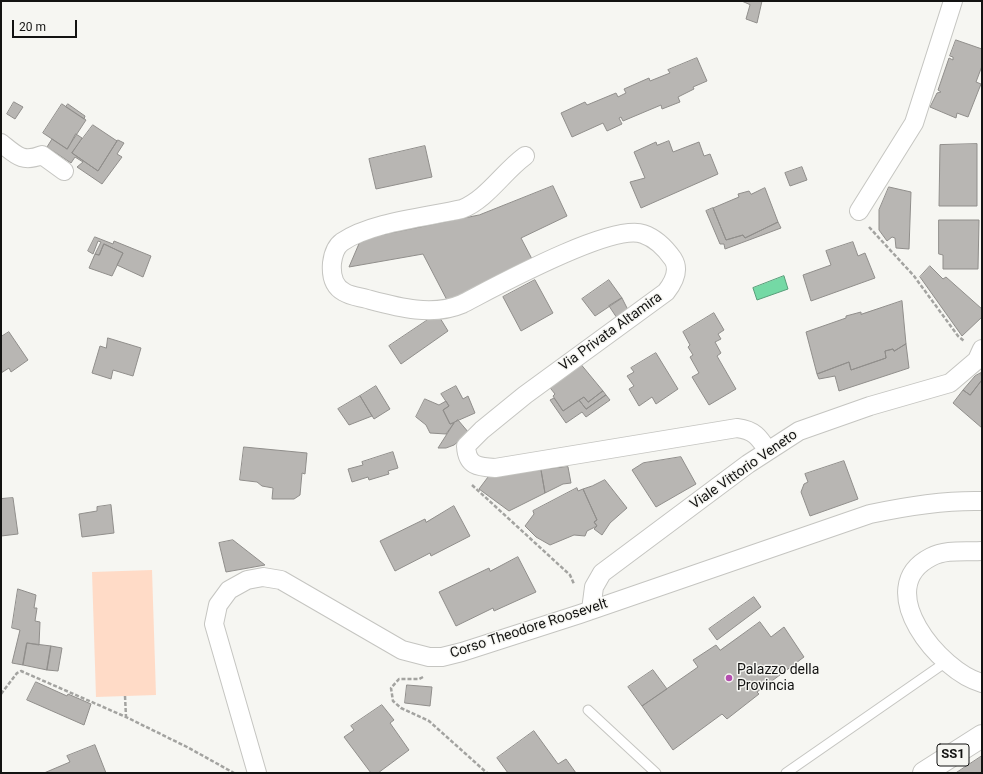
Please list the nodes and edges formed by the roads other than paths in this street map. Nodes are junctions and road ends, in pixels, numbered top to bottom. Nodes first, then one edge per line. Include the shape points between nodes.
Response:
1 (953, 1) edge
2 (1, 143) edge
3 (525, 156) dead end
4 (64, 171) dead end
5 (859, 212) road end
6 (980, 355) edge
7 (768, 451) junction
8 (982, 501) edge
9 (982, 552) edge
10 (591, 610) junction
11 (946, 662) junction
12 (982, 683) edge
13 (588, 710) dead end
14 (982, 736) edge
15 (257, 773) edge
16 (656, 773) edge
17 (786, 773) edge
18 (924, 773) edge

1 - 5 street via 914,123
2 - 4 street via 20,158 42,155
3 - 7 street, Via Privata Altamira via 474,204 462,209 372,228 341,243 334,253 331,272 335,284 344,293 399,307 440,310 451,309 560,254 624,232 642,233 666,250 674,261 674,283 666,292 554,372 482,430 466,446 466,455 470,462 480,467 495,468 737,428 748,429 760,439
6 - 7 street, Viale Vittorio Veneto via 950,383 870,406 799,431
7 - 10 street, Viale Vittorio Veneto via 602,573 594,586
8 - 10 street, Corso Theodore Roosevelt via 912,504 870,514
9 - 11 street via 951,552 931,557 913,573 908,587 907,599 913,619
10 - 15 street, Corso Theodore Roosevelt via 462,652 429,657 402,650 281,580 263,577 252,579 229,590 218,605 214,624
11 - 12 street via 969,679
11 - 17 lane
13 - 16 lane
14 - 18 main road, SS1

